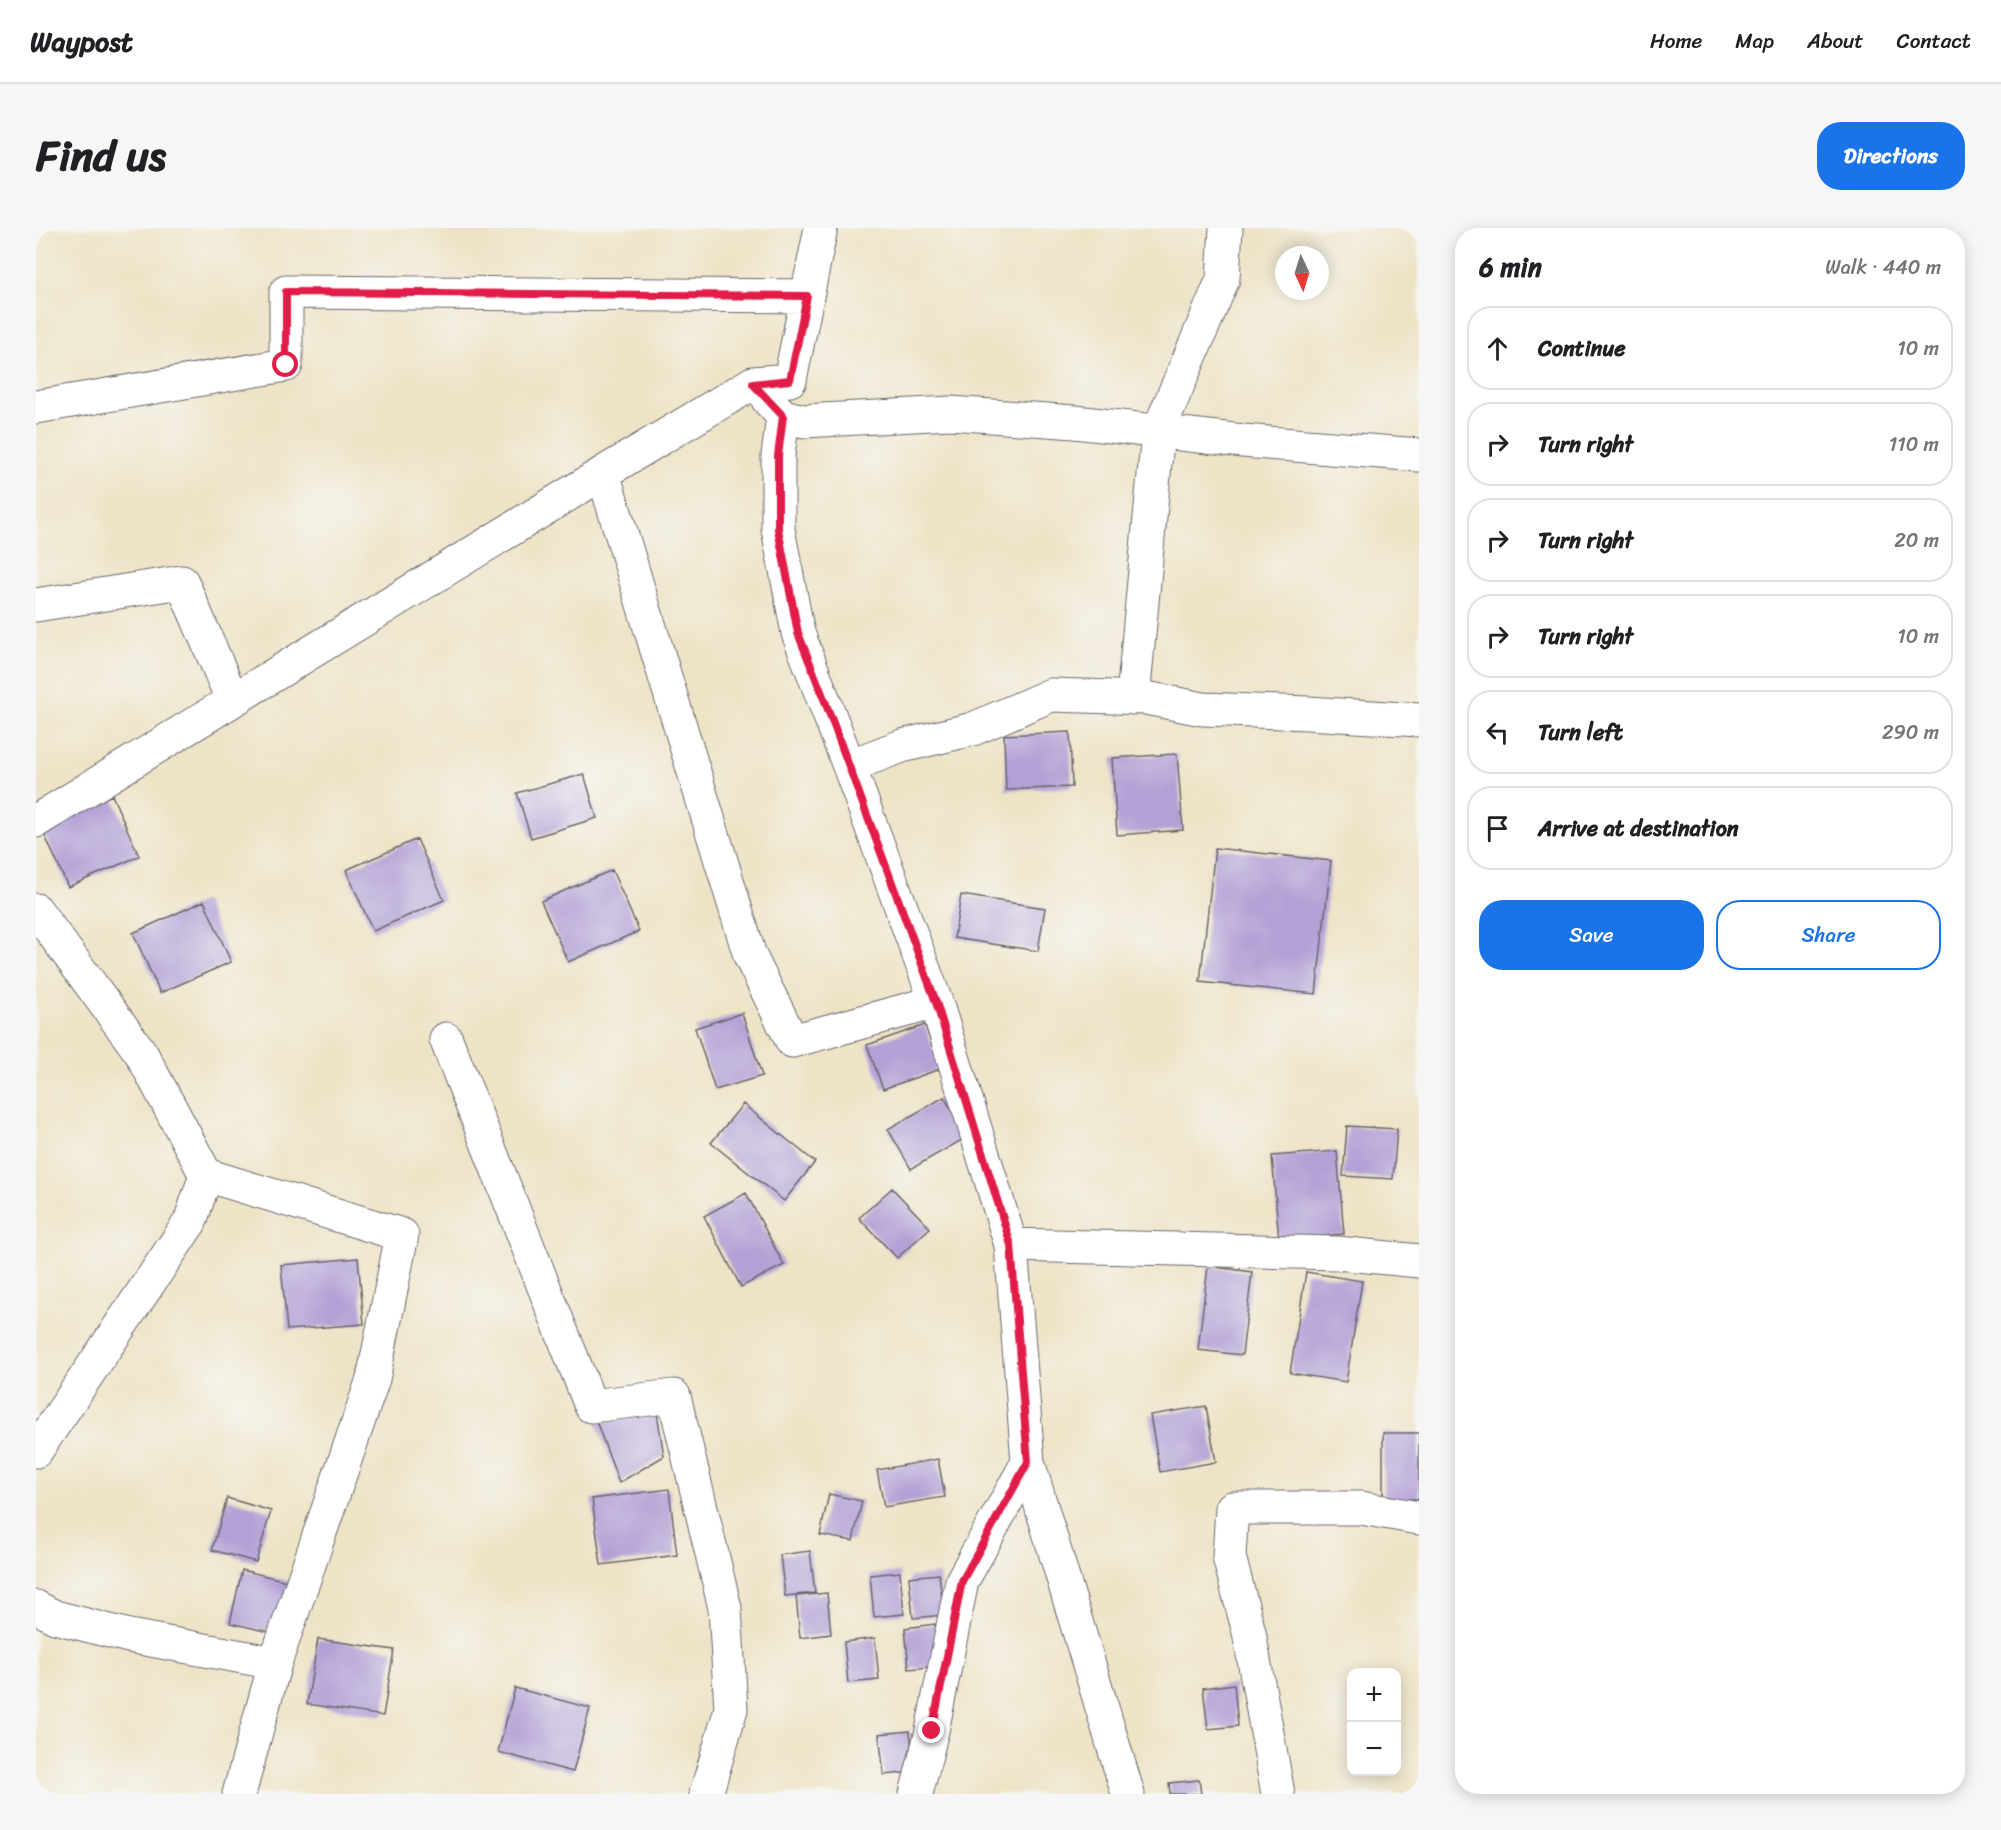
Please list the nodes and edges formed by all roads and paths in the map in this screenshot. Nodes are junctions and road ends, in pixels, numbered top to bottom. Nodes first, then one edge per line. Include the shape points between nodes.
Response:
1 (821, 228) edge
2 (1226, 228) edge
3 (807, 296) junction
4 (753, 384) junction
5 (36, 407) edge
6 (783, 416) junction
7 (1158, 432) junction
8 (1419, 455) edge
9 (603, 473) junction
10 (36, 605) edge
11 (1133, 698) junction
12 (232, 699) junction
13 (1419, 720) edge
14 (849, 766) junction
15 (36, 821) edge
16 (36, 910) edge
17 (936, 1002) junction
18 (446, 1039) dead end
19 (206, 1174) junction
20 (1011, 1245) junction
21 (1419, 1261) edge
22 (36, 1451) edge
23 (1028, 1462) junction
24 (1419, 1518) edge
25 (36, 1607) edge
26 (275, 1663) junction
27 (239, 1794) edge
28 (706, 1794) edge
29 (916, 1794) edge
30 (1128, 1794) edge
31 (1278, 1794) edge

1 - 3 street
2 - 7 street via 1223,279
3 - 4 street via 790,380
3 - 5 street via 286,292 286,365
4 - 6 street
4 - 9 street
6 - 7 street via 804,421 950,413
6 - 14 street via 778,456 778,529 798,633
7 - 8 street
7 - 11 street
9 - 12 street
9 - 17 street via 750,956 792,1041
10 - 12 street via 182,582
11 - 13 street via 1203,709
11 - 14 street via 1052,695 973,729 902,746
12 - 15 street
14 - 17 street
16 - 19 street via 141,1053
17 - 20 street
18 - 28 street via 591,1406 674,1396 725,1608 731,1709
19 - 22 street via 190,1222
19 - 26 street via 402,1234 373,1379
20 - 21 street via 1337,1253
20 - 23 street
23 - 29 street via 962,1581
23 - 30 street
24 - 31 street via 1361,1508 1232,1508 1229,1557 1249,1632
25 - 26 street via 55,1617 129,1636
26 - 27 street

